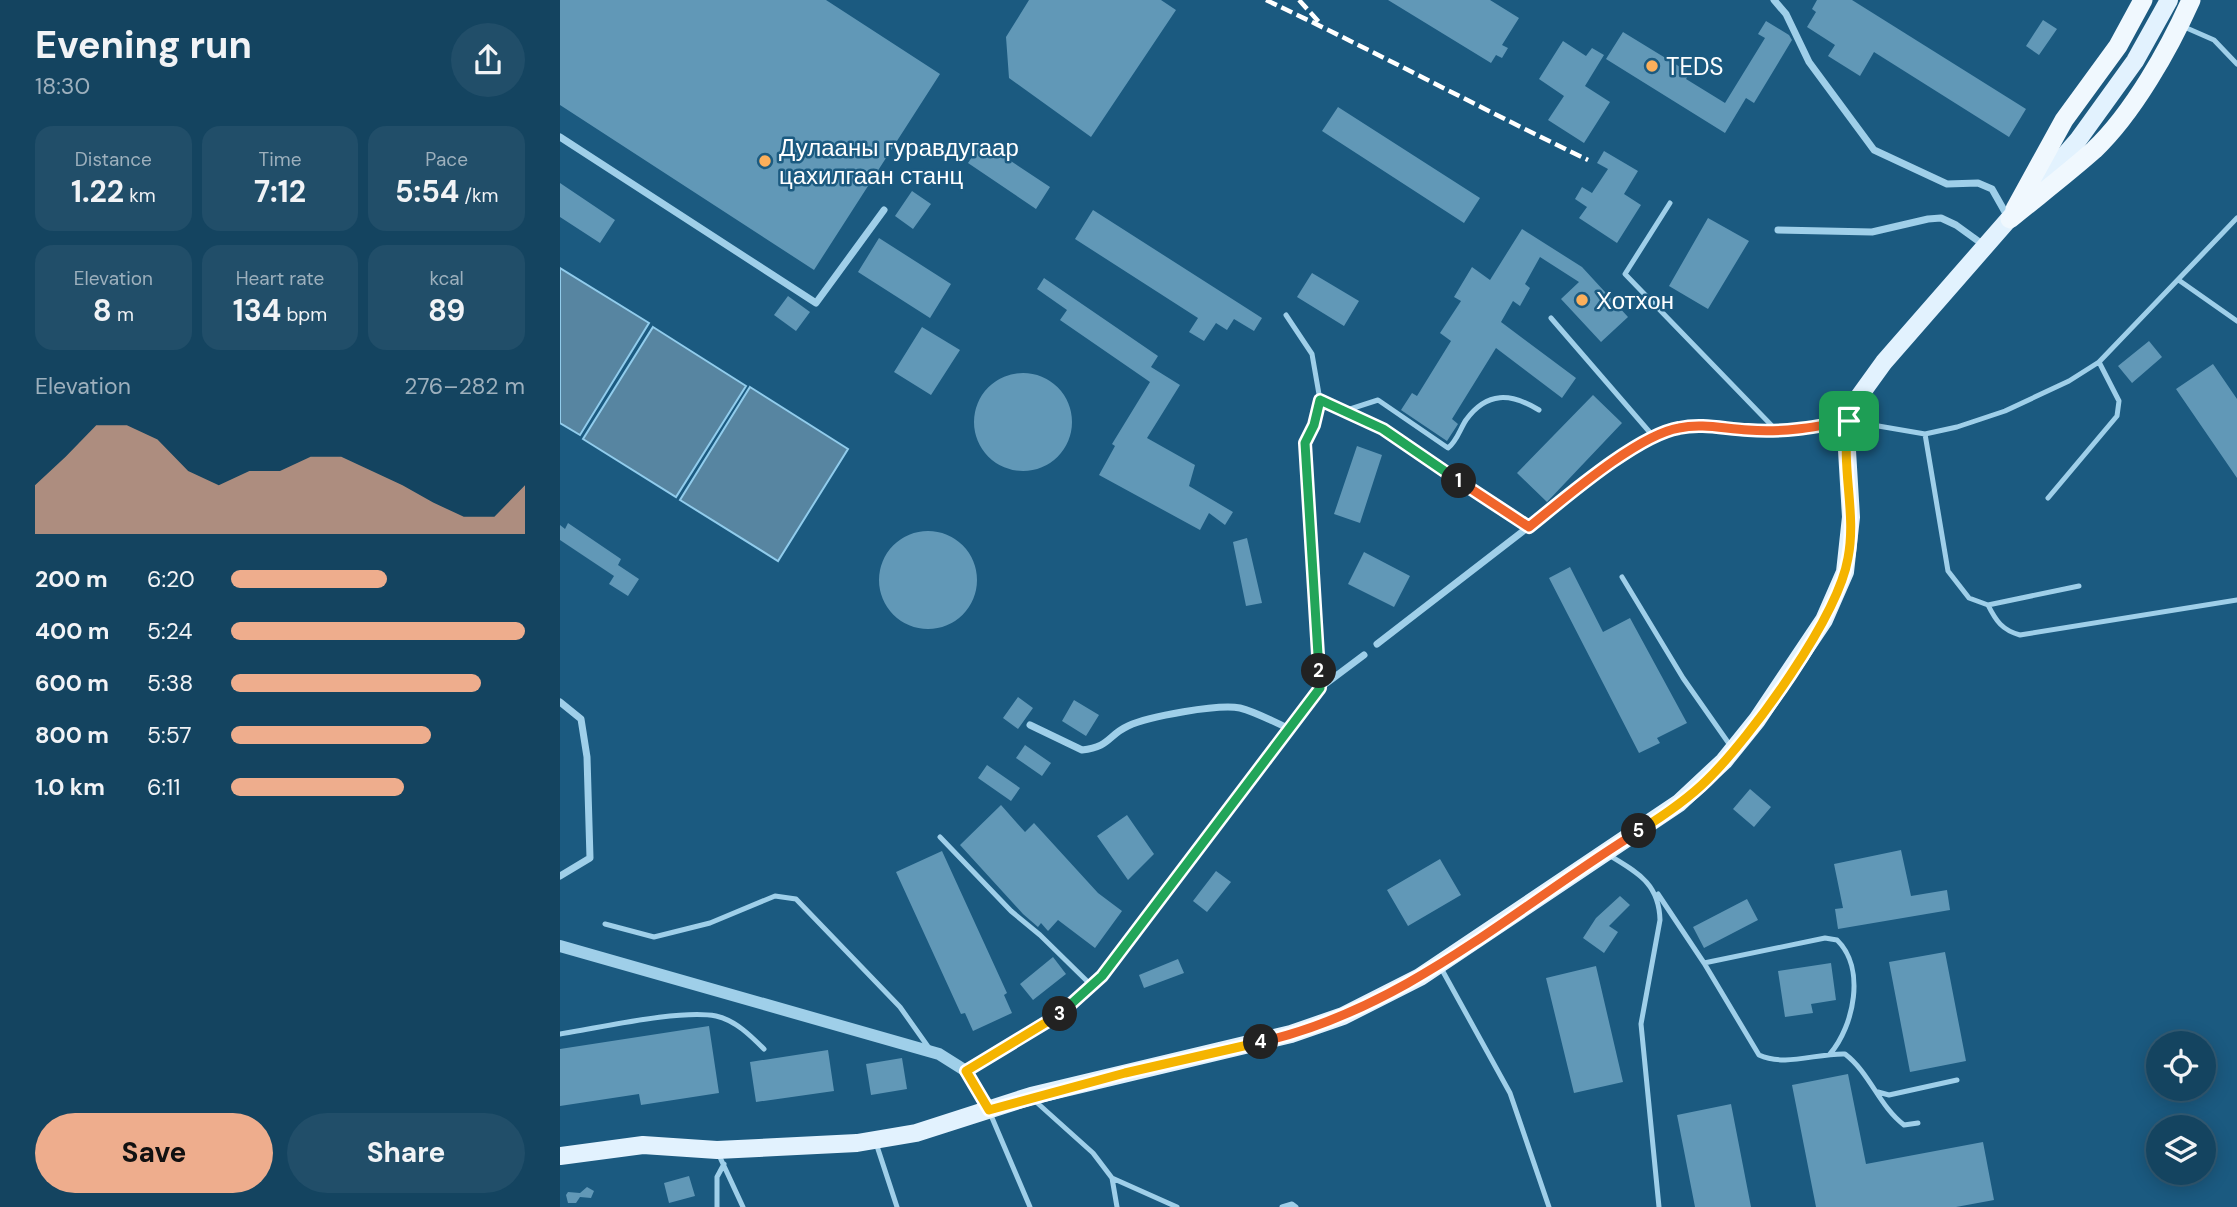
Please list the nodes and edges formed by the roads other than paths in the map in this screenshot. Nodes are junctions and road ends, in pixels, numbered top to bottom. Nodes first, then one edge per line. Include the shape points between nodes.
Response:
1 (1774, 0) edge
2 (2143, 0) edge
3 (2169, 0) edge
4 (2191, 0) edge
5 (2179, 25) junction
6 (2237, 64) edge
7 (560, 137) edge
8 (1670, 204) dead end
9 (884, 210) dead end
10 (2237, 218) edge
11 (2010, 219) junction
12 (1779, 230) dead end
13 (1986, 246) junction
14 (2180, 281) junction
15 (1286, 315) dead end
16 (1550, 318) dead end
17 (2237, 321) edge
18 (2099, 362) junction
19 (1320, 400) junction
20 (1539, 410) dead end
21 (1344, 411) junction
22 (1849, 421) junction
23 (1776, 430) junction
24 (1925, 434) junction
25 (1653, 436) junction
26 (2048, 498) dead end
27 (1529, 527) junction
28 (1622, 577) dead end
29 (2079, 586) dead end
30 (2237, 600) edge
31 (1988, 605) junction
32 (1377, 644) dead end
33 (1364, 655) dead end
34 (1320, 688) junction
35 (560, 702) edge
36 (1030, 725) dead end
37 (1290, 729) junction
38 (1734, 750) junction
39 (940, 837) dead end
40 (1604, 852) junction
41 (560, 876) edge
42 (1655, 892) junction
43 (605, 924) dead end
44 (560, 946) edge
45 (1704, 963) junction
46 (1439, 965) junction
47 (1092, 986) junction
48 (560, 1034) edge
49 (764, 1049) dead end
50 (930, 1051) junction
51 (1830, 1054) junction
52 (966, 1071) junction
53 (1957, 1080) dead end
54 (1875, 1091) junction
55 (1031, 1097) junction
56 (989, 1110) junction
57 (1918, 1123) dead end
58 (875, 1140) junction
59 (560, 1156) edge
60 (720, 1157) junction
61 (1112, 1178) junction
62 (717, 1207) edge
63 (743, 1207) edge
64 (897, 1207) edge
65 (1030, 1207) edge
66 (1117, 1207) edge
67 (1177, 1207) edge
68 (1282, 1207) edge
69 (1296, 1207) edge
70 (1549, 1207) edge
71 (1658, 1207) edge

1 - 11 street via 1786,14 1809,62 1874,150 1947,184 1978,183 1992,189
2 - 11 highway via 2118,46 2064,120
3 - 11 main road via 2117,89
4 - 5 highway
5 - 6 lane via 2214,40
5 - 11 highway via 2143,86 2095,149
7 - 9 street via 816,303
8 - 23 lane via 1625,274
10 - 14 lane
11 - 13 main road
12 - 13 street via 1872,232 1941,218
13 - 22 main road via 1874,374
14 - 17 lane
14 - 18 lane
15 - 19 lane via 1312,354
16 - 25 lane
18 - 24 lane via 2036,398
18 - 26 lane via 2119,401 2117,415
19 - 21 lane
19 - 34 lane via 1305,443
20 - 21 lane via 1520,398 1496,398 1476,409 1448,448 1378,400
21 - 27 lane via 1383,429
22 - 23 street
22 - 24 lane
22 - 38 main road via 1851,534 1845,572 1817,630
23 - 25 street via 1718,426 1679,428
24 - 31 lane via 1948,571 1969,598
25 - 27 street
27 - 32 street
28 - 38 lane via 1683,678
29 - 31 lane
30 - 31 lane via 2020,635 2006,631
33 - 34 street
34 - 37 street
35 - 41 street via 581,719 587,757 590,858
36 - 37 street via 1082,750 1106,744 1125,727 1154,716 1199,711 1239,708
37 - 47 street
38 - 40 main road via 1665,814
39 - 47 lane
40 - 42 lane via 1634,871
40 - 46 main road
42 - 45 lane
42 - 71 lane via 1660,920 1641,1024
43 - 50 lane via 654,937 710,923 775,895 796,899 901,1007
44 - 50 street
45 - 51 lane via 1759,1055 1783,1060
45 - 51 lane via 1825,938 1836,940 1850,960 1854,1001 1848,1027
46 - 55 main road via 1369,1004 1315,1027
46 - 70 lane via 1510,1093
47 - 52 street via 1041,1027
48 - 49 lane via 696,1013 719,1017 747,1032
50 - 52 street
51 - 54 lane via 1845,1054 1855,1062
52 - 56 street
53 - 54 lane via 1889,1095
54 - 57 lane via 1889,1113 1904,1125
55 - 56 main road
55 - 61 lane via 1093,1153
56 - 58 main road via 949,1125
56 - 65 lane
58 - 60 main road
58 - 64 lane
59 - 60 main road via 643,1145
60 - 62 lane
60 - 63 lane
61 - 66 lane
61 - 67 lane
68 - 69 lane

